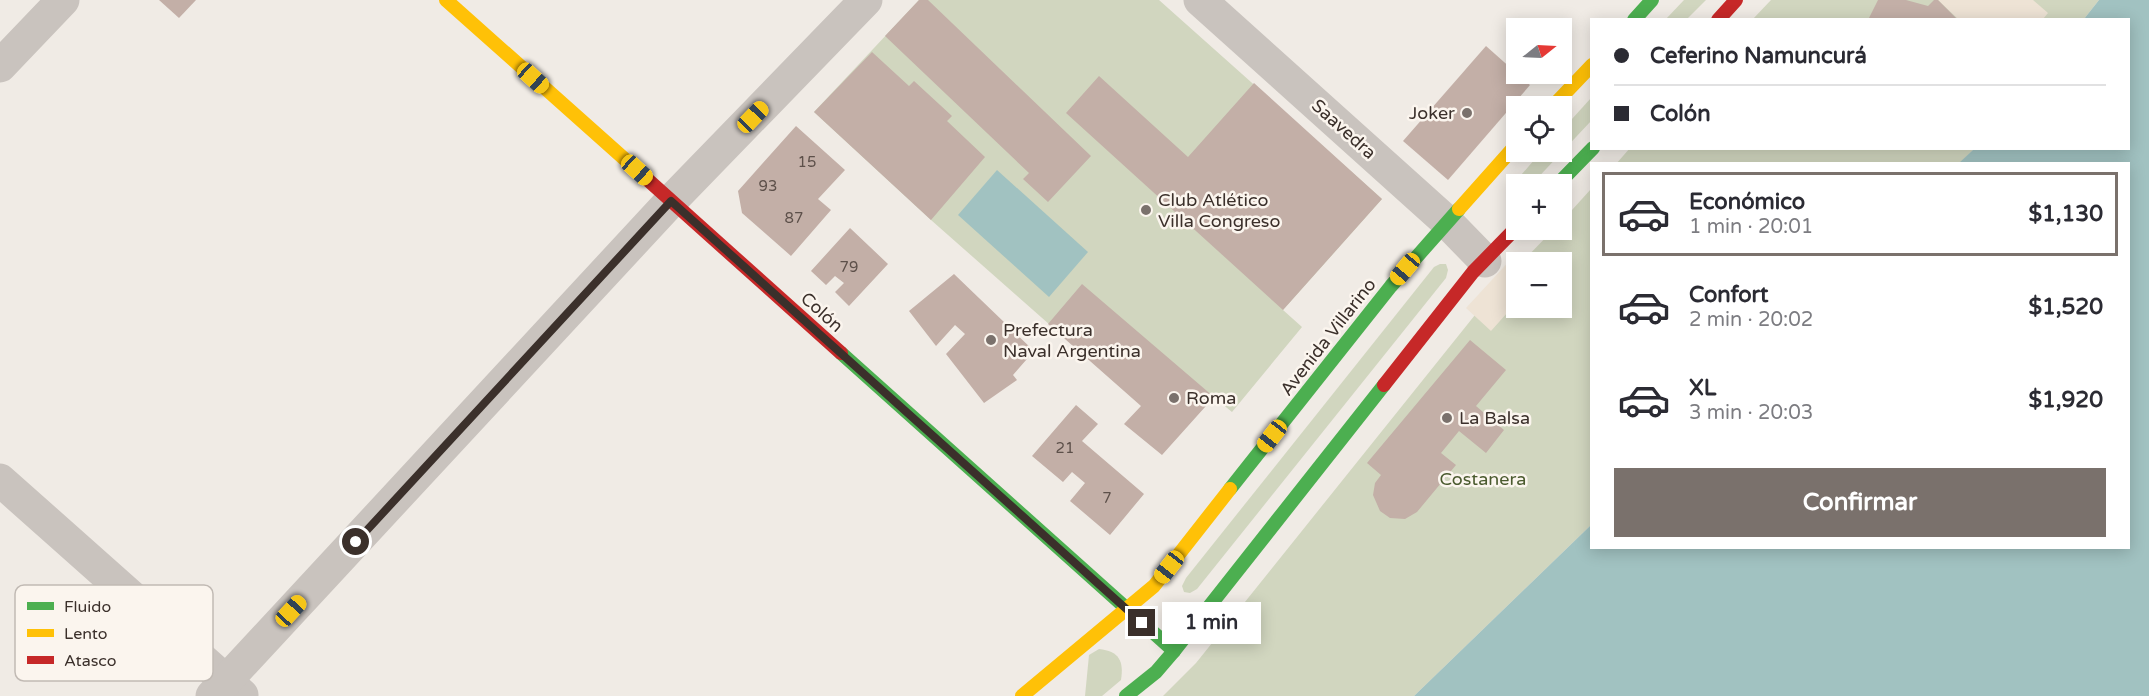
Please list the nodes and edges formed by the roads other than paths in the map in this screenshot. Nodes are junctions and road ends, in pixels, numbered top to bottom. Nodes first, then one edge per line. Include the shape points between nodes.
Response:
1 (63, 0) edge
2 (447, 0) edge
3 (866, 0) edge
4 (1200, 0) edge
5 (1652, 0) edge
6 (1736, 0) edge
7 (1636, 18) edge
8 (1720, 18) edge
9 (0, 66) edge
10 (1590, 67) edge
11 (1563, 96) edge
12 (1591, 150) edge
13 (1506, 156) edge
14 (1568, 174) edge
15 (671, 201) junction
16 (1446, 221) junction
17 (1506, 239) edge
18 (1485, 261) junction
19 (0, 480) edge
20 (113, 585) edge
21 (1126, 609) junction
22 (1174, 651) junction
23 (213, 678) edge
24 (227, 691) edge
25 (1022, 696) edge
26 (1126, 696) edge

1 - 9 street
2 - 15 main road, Colón
3 - 15 street
4 - 16 street, Saavedra
5 - 7 main road
6 - 8 main road
10 - 11 main road
12 - 14 main road
13 - 16 main road, Avenida Villarino
15 - 21 main road, Colón
15 - 24 street
16 - 18 street, Saavedra
16 - 21 main road, Avenida Villarino via 1154,586
17 - 18 main road
18 - 22 main road
19 - 20 street
21 - 22 main road, Colón
21 - 25 main road, Avenida Villarino
22 - 26 main road via 1156,672
23 - 24 street

